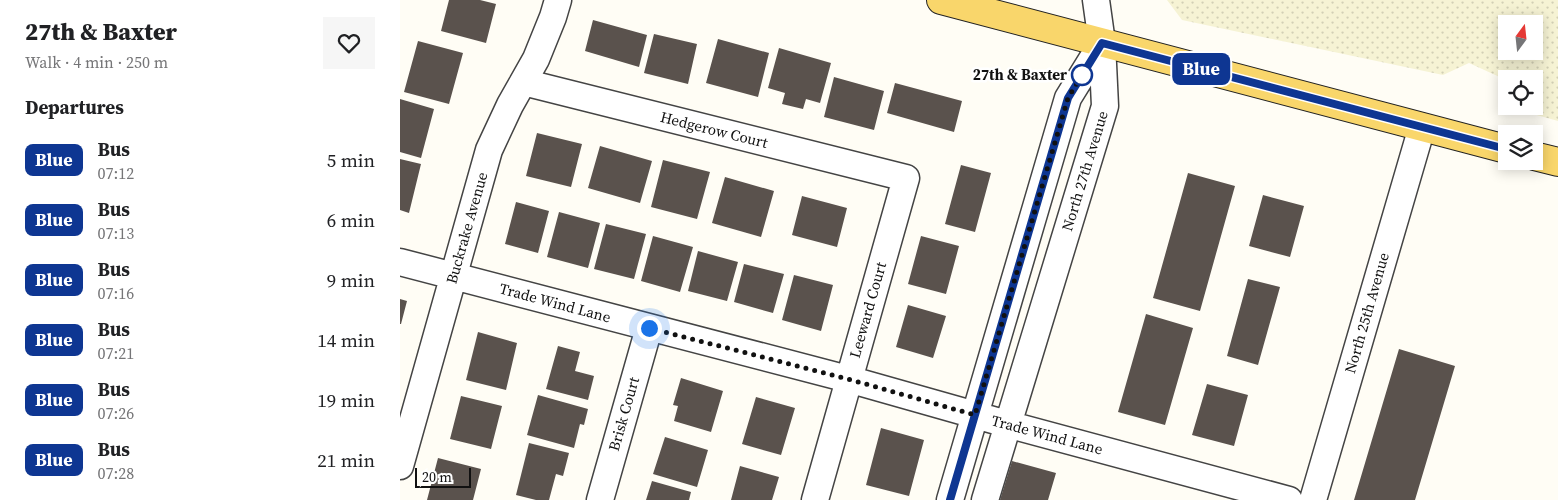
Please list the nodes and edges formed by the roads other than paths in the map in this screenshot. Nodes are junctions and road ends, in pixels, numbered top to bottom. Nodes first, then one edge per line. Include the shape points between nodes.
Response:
1 (558, 0) edge
2 (940, 0) edge
3 (1096, 0) edge
4 (1102, 43) junction
5 (523, 82) junction
6 (1422, 127) junction
7 (1498, 147) edge
8 (1543, 158) edge
9 (1558, 162) edge
10 (906, 178) joint
11 (400, 262) edge
12 (453, 276) junction
13 (649, 328) junction
14 (848, 379) junction
15 (975, 415) junction
16 (1007, 424) junction
17 (400, 466) edge
18 (600, 500) edge
19 (815, 500) edge
20 (950, 500) edge
21 (984, 500) edge
22 (1289, 500) edge
23 (1314, 500) edge

1 - 5 street, Buckrake Avenue via 536,59
2 - 4 main road
3 - 4 street, North 27th Avenue
4 - 6 main road
4 - 15 street via 1068,98
4 - 16 street, North 27th Avenue via 1105,106
5 - 10 street, Hedgerow Court
5 - 12 street, Buckrake Avenue via 490,150
6 - 7 main road
6 - 23 street, North 25th Avenue
8 - 9 main road
10 - 14 street, Leeward Court
11 - 12 street, Trade Wind Lane
12 - 13 street, Trade Wind Lane
12 - 17 street, Buckrake Avenue
13 - 14 street, Trade Wind Lane
13 - 18 street, Brisk Court
14 - 15 street, Trade Wind Lane
14 - 19 street, Leeward Court
15 - 16 street, Trade Wind Lane
15 - 20 street
16 - 21 street, North 27th Avenue
16 - 22 street, Trade Wind Lane

